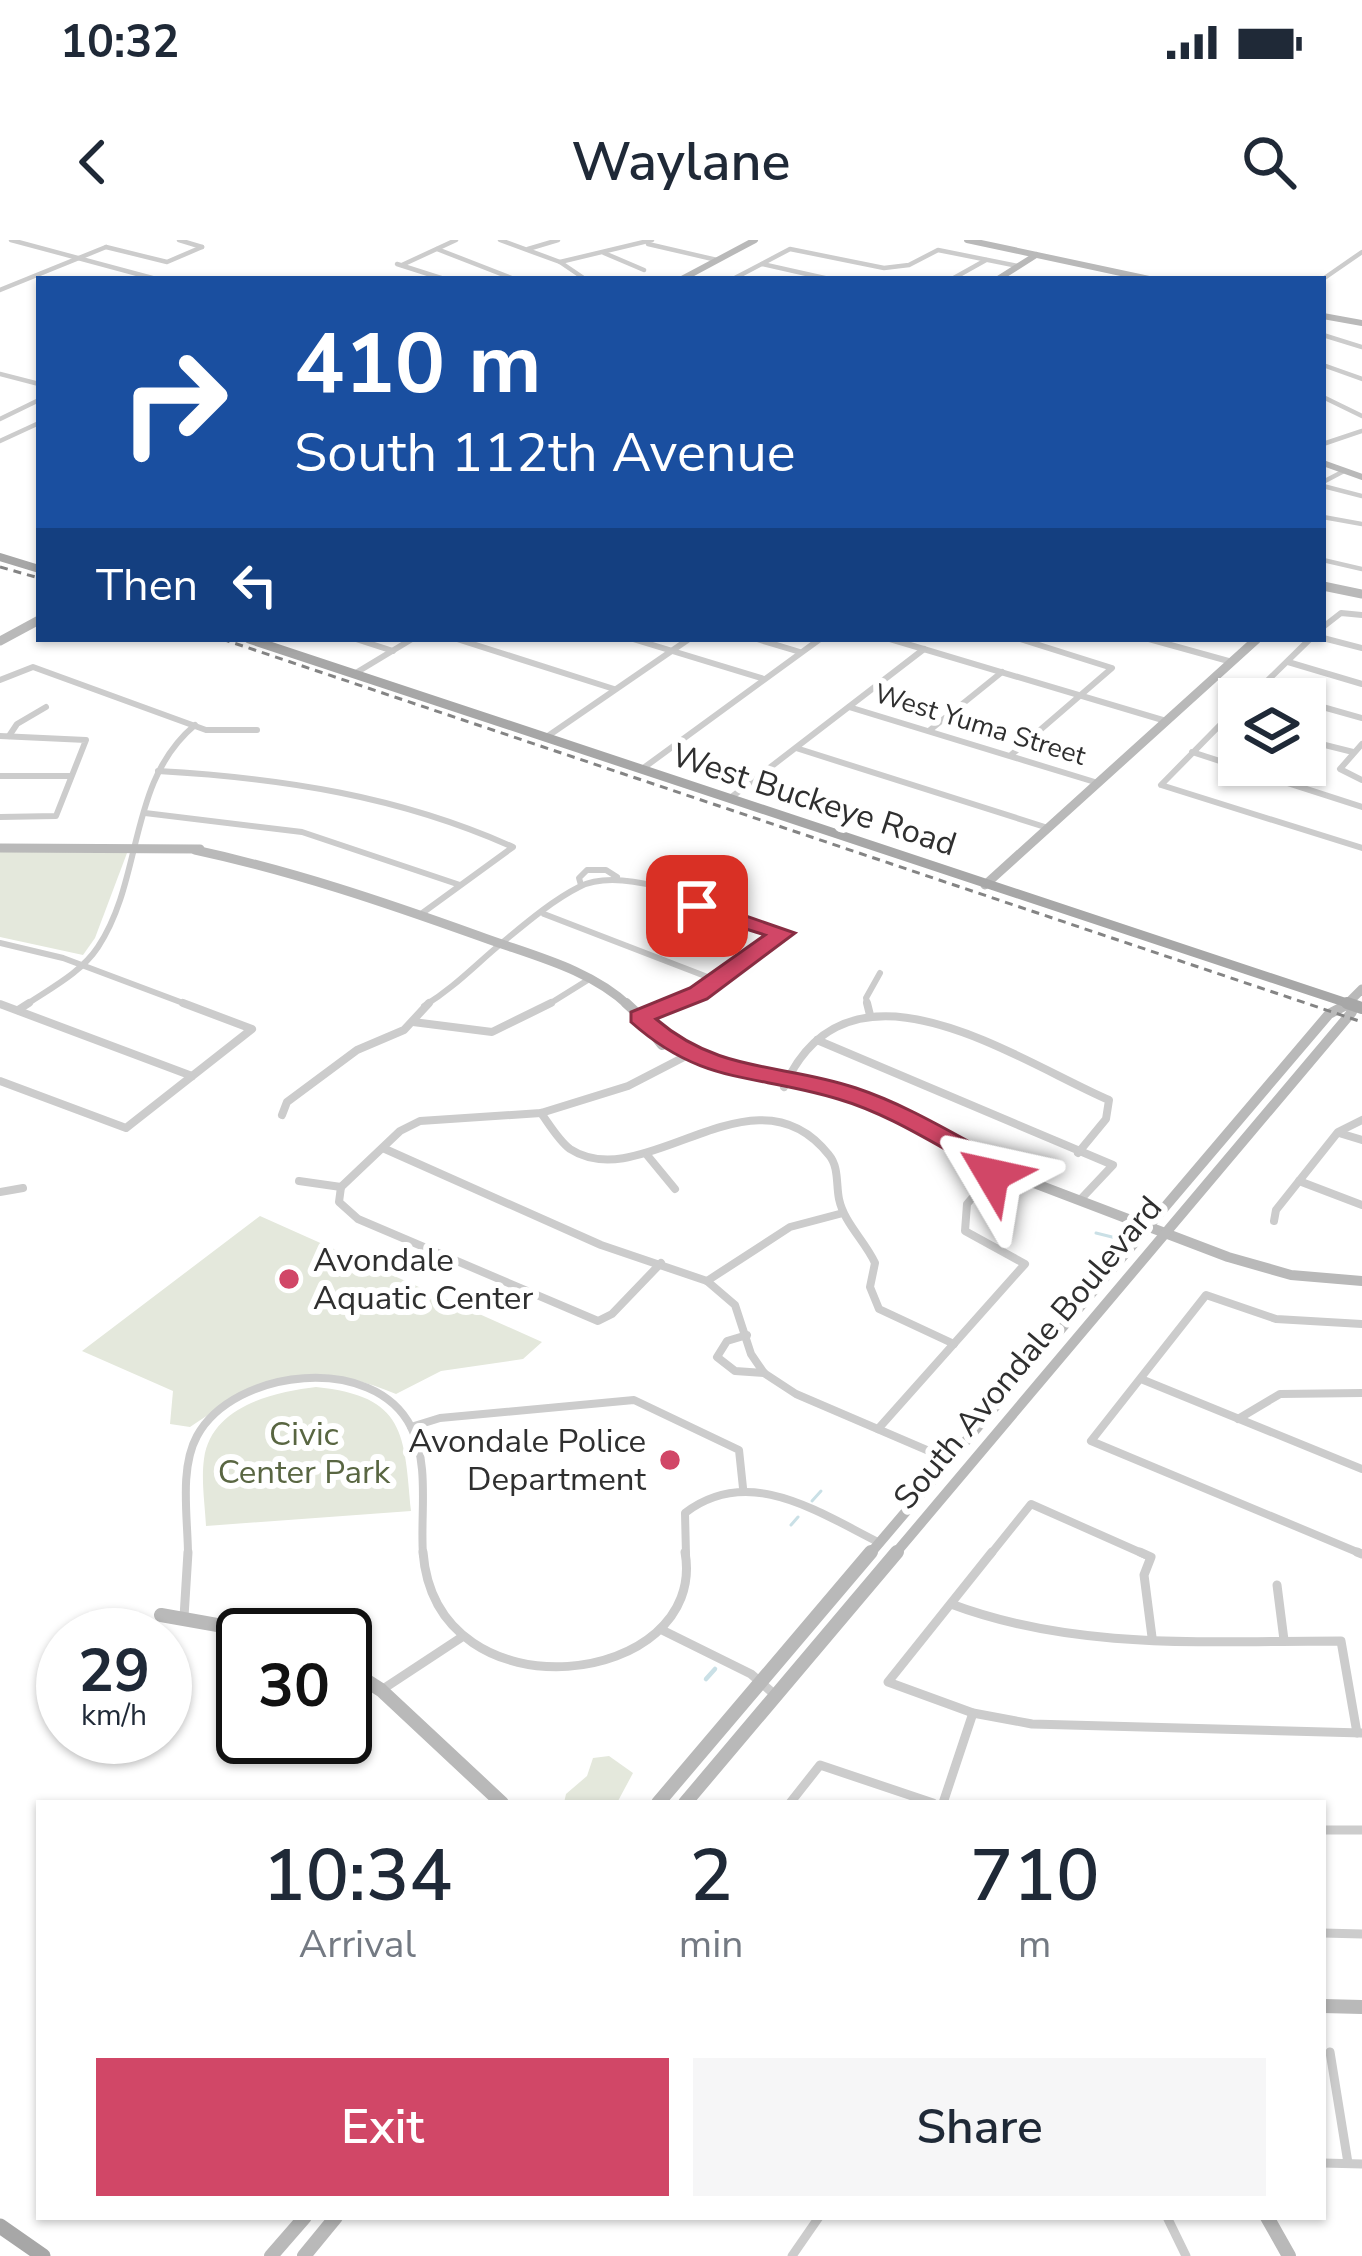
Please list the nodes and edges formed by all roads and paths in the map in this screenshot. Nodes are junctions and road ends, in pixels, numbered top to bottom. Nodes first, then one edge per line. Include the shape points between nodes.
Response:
1 (11, 240) edge
2 (122, 240) edge
3 (179, 240) edge
4 (456, 240) edge
5 (500, 240) edge
6 (558, 240) edge
7 (755, 240) edge
8 (967, 240) edge
9 (649, 242) edge
10 (106, 247) junction
11 (437, 249) junction
12 (527, 249) junction
13 (1362, 252) edge
14 (604, 254) junction
15 (1036, 255) junction
16 (79, 257) junction
17 (717, 260) junction
18 (986, 260) junction
19 (560, 262) junction
20 (760, 263) junction
21 (1345, 264) junction
22 (1018, 266) junction
23 (1362, 267) edge
24 (644, 270) dead end
25 (576, 275) joint
26 (146, 276) edge
27 (435, 276) edge
28 (506, 276) edge
29 (572, 276) edge
30 (688, 276) edge
31 (738, 276) edge
32 (816, 276) edge
33 (957, 276) edge
34 (1003, 276) edge
35 (1135, 276) edge
36 (1326, 277) edge
37 (0, 290) edge
38 (1326, 317) edge
39 (1362, 323) edge
40 (1326, 335) edge
41 (1362, 347) edge
42 (1326, 366) edge
43 (0, 374) edge
44 (1362, 379) edge
45 (36, 383) edge
46 (1326, 398) edge
47 (36, 402) edge
48 (0, 406) edge
49 (17, 411) junction
50 (1362, 416) edge
51 (0, 419) edge
52 (36, 424) edge
53 (1362, 431) edge
54 (1326, 440) edge
55 (0, 441) edge
56 (1326, 464) edge
57 (1344, 471) junction
58 (1362, 476) edge
59 (1326, 482) edge
60 (1326, 485) edge
61 (1362, 496) edge
62 (1326, 519) edge
63 (1362, 524) edge
64 (0, 557) edge
65 (1326, 561) edge
66 (36, 568) edge
67 (1362, 569) edge
68 (1329, 584) edge
69 (1362, 594) edge
70 (1362, 616) edge
71 (36, 622) edge
72 (1326, 625) edge
73 (1326, 639) edge
74 (0, 641) edge
75 (258, 642) edge
76 (365, 642) edge
77 (407, 642) edge
78 (466, 642) edge
79 (643, 642) edge
80 (685, 642) edge
81 (767, 642) edge
82 (816, 642) edge
83 (900, 642) edge
84 (1030, 642) edge
85 (1160, 642) edge
86 (1254, 642) edge
87 (1307, 642) edge
88 (1362, 648) edge
89 (924, 649) junction
90 (393, 651) junction
91 (672, 651) junction
92 (802, 652) junction
93 (1287, 661) junction
94 (1232, 662) junction
95 (1002, 672) junction
96 (354, 674) junction
97 (1271, 678) edge
98 (0, 680) edge
99 (765, 680) junction
100 (1362, 684) edge
101 (615, 689) junction
102 (1082, 695) junction
103 (46, 707) dead end
104 (849, 707) junction
105 (1326, 708) edge
106 (1362, 718) edge
107 (1166, 721) junction
108 (195, 725) junction
109 (1218, 729) edge
110 (257, 730) dead end
111 (929, 731) junction
112 (4, 736) edge
113 (544, 738) junction
114 (1362, 744) edge
115 (1326, 745) edge
116 (796, 748) junction
117 (1191, 752) junction
118 (1353, 752) junction
119 (1010, 757) junction
120 (1218, 760) edge
121 (640, 770) junction
122 (158, 771) junction
123 (0, 776) edge
124 (70, 776) junction
125 (1362, 780) edge
126 (1097, 783) junction
127 (1298, 786) edge
128 (728, 800) junction
129 (1362, 807) edge
130 (145, 813) junction
131 (0, 817) edge
132 (1048, 828) junction
133 (136, 846) junction
134 (0, 848) edge
135 (1362, 848) edge
136 (618, 878) junction
137 (581, 885) junction
138 (985, 885) junction
139 (461, 886) junction
140 (543, 913) junction
141 (421, 914) junction
142 (0, 943) edge
143 (500, 944) junction
144 (82, 965) junction
145 (880, 973) dead end
146 (591, 978) junction
147 (718, 981) junction
148 (1362, 988) edge
149 (0, 1004) edge
150 (1356, 1006) edge
151 (18, 1010) junction
152 (870, 1015) junction
153 (640, 1017) junction
154 (413, 1022) junction
155 (817, 1040) junction
156 (1299, 1048) junction
157 (684, 1056) junction
158 (193, 1076) junction
159 (0, 1081) edge
160 (1294, 1081) junction
161 (785, 1084) junction
162 (541, 1113) junction
163 (282, 1115) dead end
164 (1362, 1120) edge
165 (1338, 1132) junction
166 (1362, 1141) edge
167 (385, 1149) junction
168 (1078, 1153) junction
169 (647, 1155) junction
170 (998, 1169) junction
171 (299, 1181) dead end
172 (1299, 1181) junction
173 (341, 1187) junction
174 (23, 1188) dead end
175 (675, 1189) dead end
176 (0, 1192) edge
177 (1080, 1200) junction
178 (1362, 1204) edge
179 (843, 1213) junction
180 (1274, 1221) dead end
181 (1149, 1226) junction
182 (1164, 1232) junction
183 (661, 1263) junction
184 (707, 1281) junction
185 (1362, 1281) edge
186 (1362, 1324) edge
187 (747, 1335) junction
188 (954, 1344) junction
189 (764, 1373) junction
190 (1141, 1379) junction
191 (1362, 1393) edge
192 (1238, 1419) junction
193 (411, 1426) junction
194 (878, 1429) junction
195 (950, 1460) junction
196 (1362, 1469) edge
197 (743, 1488) junction
198 (880, 1543) junction
199 (897, 1551) junction
200 (1362, 1554) edge
201 (1277, 1585) dead end
202 (951, 1604) junction
203 (185, 1608) edge
204 (662, 1630) junction
205 (462, 1637) junction
206 (1152, 1637) junction
207 (1284, 1640) junction
208 (372, 1684) edge
209 (760, 1685) junction
210 (381, 1690) junction
211 (776, 1695) junction
212 (973, 1713) junction
213 (1360, 1733) edge
214 (499, 1800) edge
215 (661, 1800) edge
216 (688, 1800) edge
217 (792, 1800) edge
218 (924, 1800) edge
219 (945, 1800) edge
220 (1326, 1830) edge
221 (1362, 1830) edge
222 (1326, 1934) edge
223 (1362, 1934) edge
224 (1326, 2006) edge
225 (1362, 2007) edge
226 (1330, 2051) dead end
227 (1326, 2163) edge
228 (1348, 2163) junction
229 (1362, 2164) edge
230 (302, 2220) edge
231 (334, 2220) edge
232 (816, 2220) edge
233 (1168, 2220) edge
234 (1269, 2220) edge
235 (0, 2226) edge
236 (43, 2256) edge
237 (272, 2256) edge
238 (304, 2256) edge
239 (792, 2256) edge
240 (1186, 2256) edge
241 (1289, 2256) edge

1 - 16 street
2 - 10 street
3 - 10 street via 202,247 166,262
4 - 11 street
5 - 12 street
6 - 12 street
7 - 17 main road
8 - 15 main road
9 - 14 street
9 - 17 street
10 - 16 street
11 - 27 street via 400,264
11 - 28 street
12 - 19 street
13 - 21 street
14 - 19 street
14 - 24 street
15 - 22 main road
15 - 35 main road
16 - 26 street
16 - 37 street
17 - 30 main road
18 - 20 street via 938,250 889,268 790,249
18 - 22 street
18 - 33 street
19 - 25 street
20 - 31 street
20 - 32 street
21 - 23 street
21 - 36 street
22 - 34 main road
25 - 29 street
38 - 39 main road
40 - 41 street
42 - 44 street
43 - 45 street
46 - 50 street
47 - 49 street
48 - 49 street
49 - 51 street
52 - 55 street
53 - 54 street
56 - 57 main road
57 - 58 main road
57 - 59 street
60 - 61 street
62 - 63 street
64 - 66 main road
65 - 67 street
68 - 69 main road
70 - 72 street via 1344,612
71 - 74 main road
73 - 88 street
75 - 96 main road, West Buckeye Road
76 - 90 street
77 - 90 street
78 - 101 street
79 - 91 street
80 - 91 street
81 - 92 street
82 - 92 street
83 - 89 street
84 - 102 street via 1111,667
85 - 94 street
86 - 94 main road
87 - 93 street
89 - 95 street
89 - 104 street
90 - 96 street
91 - 99 street
91 - 101 street
92 - 99 street
93 - 97 street
93 - 100 street
94 - 107 main road
95 - 102 street
95 - 111 street
96 - 113 main road, West Buckeye Road
98 - 108 street via 34,667
99 - 121 street
101 - 113 street
102 - 107 street
102 - 119 street
103 - 112 street
104 - 111 street, West Yuma Street
104 - 116 street
105 - 106 street
107 - 126 main road
108 - 110 street
108 - 122 street via 175,739
109 - 117 street
111 - 119 street, West Yuma Street
112 - 124 street via 85,736
113 - 121 main road, West Buckeye Road
114 - 118 street
115 - 118 street
116 - 128 street
116 - 132 street
117 - 120 street
117 - 135 street via 1161,784
118 - 125 street via 1341,771
119 - 126 street, West Yuma Street
121 - 128 main road, West Buckeye Road
122 - 130 street
122 - 139 street via 343,791 513,847
123 - 124 street
124 - 131 street via 56,816
126 - 132 main road
127 - 129 street
128 - 138 main road, West Buckeye Road
130 - 133 street
130 - 139 street via 302,832
132 - 138 main road
133 - 134 main road
133 - 141 main road via 272,865
133 - 144 street via 103,940
136 - 137 street
136 - 137 street via 592,869
136 - 147 street via 783,933
137 - 140 street
138 - 150 main road, West Buckeye Road
139 - 141 street
140 - 143 street
140 - 147 street
141 - 143 main road
142 - 144 street
143 - 146 main road
143 - 154 street
144 - 151 street
144 - 158 street via 252,1029
145 - 152 street via 866,998
146 - 153 main road
146 - 154 street via 503,1033 462,1035
147 - 153 street
148 - 150 main road, South Avondale Boulevard
149 - 151 street
150 - 156 main road, South Avondale Boulevard via 1334,1008
150 - 160 main road, South Avondale Boulevard
151 - 158 street
152 - 155 street
152 - 168 street via 926,1019 1109,1100 1106,1119
153 - 157 main road via 651,1036
154 - 163 street via 357,1050 287,1102
155 - 161 street
155 - 168 street
156 - 160 main road via 1305,1057
156 - 181 main road, South Avondale Boulevard
157 - 161 main road via 730,1078
157 - 162 street via 628,1086
158 - 159 street via 126,1128
160 - 182 main road, South Avondale Boulevard
161 - 170 main road via 877,1110 947,1152
162 - 167 street via 434,1118 409,1125
162 - 169 street via 555,1141 570,1150 600,1160
164 - 165 street
165 - 166 street
165 - 172 street
167 - 173 street
167 - 183 street
168 - 177 street via 1113,1165
169 - 175 street
169 - 179 street via 713,1124 782,1123 829,1153
170 - 177 main road
170 - 188 street via 961,1217 965,1231 1025,1264
171 - 173 street
172 - 178 street
172 - 180 street
173 - 183 street via 338,1202 358,1219 598,1321
174 - 176 street
177 - 181 main road
179 - 184 street via 790,1227
179 - 188 street via 875,1263 870,1287 879,1309
181 - 182 main road
181 - 195 main road, South Avondale Boulevard
182 - 185 main road via 1274,1272
182 - 199 main road, South Avondale Boulevard
183 - 184 street
184 - 187 street via 735,1305
186 - 190 street via 1276,1319 1206,1295
187 - 189 street
187 - 189 street via 727,1341 717,1357 735,1371
188 - 194 street
189 - 194 street
190 - 192 street
190 - 200 street via 1091,1441
191 - 192 street via 1283,1391 1252,1403
192 - 196 street
193 - 197 street via 634,1400 739,1450
193 - 203 street via 385,1399 322,1380 260,1389 208,1421 191,1452
193 - 205 street via 431,1597
194 - 195 street
195 - 198 main road, South Avondale Boulevard
197 - 198 street
197 - 204 street via 703,1498 685,1513 690,1582
198 - 199 main road
198 - 209 main road, South Avondale Boulevard
199 - 211 main road, South Avondale Boulevard
201 - 207 street
202 - 206 street via 1021,1631
202 - 206 street via 1031,1504 1150,1557 1144,1575
202 - 212 street via 888,1682
204 - 205 street via 626,1650 567,1664 512,1661
204 - 209 street
205 - 210 street
206 - 207 street
207 - 213 street via 1341,1641
208 - 210 main road
209 - 211 street
209 - 215 main road, South Avondale Boulevard
210 - 214 main road
211 - 216 main road, South Avondale Boulevard
212 - 213 street via 1032,1724
212 - 219 street
217 - 218 street via 820,1765
220 - 221 street
222 - 223 street
224 - 225 main road
226 - 228 street
227 - 228 street
228 - 229 street
230 - 237 main road
231 - 238 main road
232 - 239 street
233 - 240 street
234 - 241 main road
235 - 236 main road

